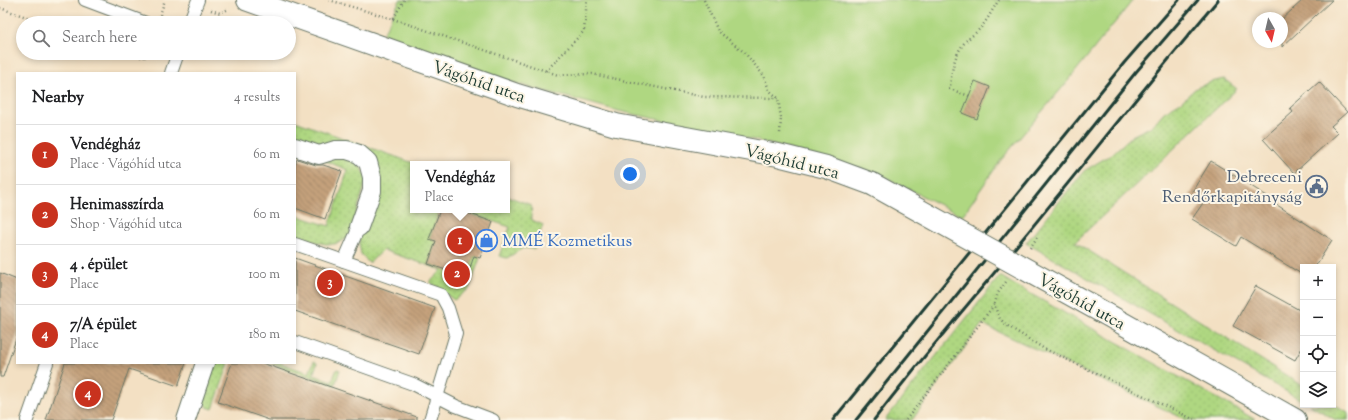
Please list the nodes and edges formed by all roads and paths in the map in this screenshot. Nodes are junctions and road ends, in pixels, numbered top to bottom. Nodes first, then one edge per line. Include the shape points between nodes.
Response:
1 (85, 0) edge
2 (165, 0) edge
3 (198, 0) edge
4 (248, 0) edge
5 (329, 0) edge
6 (404, 0) edge
7 (587, 0) edge
8 (704, 0) edge
9 (999, 0) edge
10 (0, 8) edge
11 (23, 16) edge
12 (127, 16) edge
13 (159, 16) edge
14 (192, 16) edge
15 (293, 16) edge
16 (296, 17) edge
17 (393, 19) junction
18 (176, 60) edge
19 (546, 71) junction
20 (171, 72) edge
21 (969, 96) dead end
22 (778, 98) junction
23 (781, 118) dead end
24 (296, 146) edge
25 (359, 227) joint
26 (1038, 236) dead end
27 (296, 244) edge
28 (1029, 249) dead end
29 (344, 261) junction
30 (1007, 281) dead end
31 (994, 305) junction
32 (296, 342) edge
33 (47, 364) edge
34 (205, 364) edge
35 (437, 396) junction
36 (27, 420) edge
37 (186, 420) edge
38 (430, 420) edge
39 (493, 420) edge
40 (906, 420) edge
41 (1195, 420) edge
42 (1295, 420) edge

1 - 12 lane
2 - 13 path
3 - 14 lane
4 - 15 main road, Vágóhíd utca, bridge
5 - 17 path
6 - 17 path
7 - 19 path via 584,31
8 - 22 path via 718,31 745,53 764,76 769,90
9 - 21 path via 982,27 965,42 954,60 950,74 950,89
10 - 11 path
16 - 42 main road, Vágóhíd utca, bridge via 518,95 616,125 778,155 826,167 872,184
17 - 19 path
18 - 20 lane
19 - 22 path via 558,75 592,74 704,97
22 - 23 path
24 - 25 street via 319,155 335,150 347,150 359,154 368,162 372,191
25 - 29 lane
26 - 28 path
27 - 29 lane
29 - 35 lane via 441,295 456,334
30 - 31 path
31 - 40 path
31 - 41 path via 1000,319 1043,348
32 - 35 lane via 413,384
33 - 36 lane
34 - 37 street
35 - 38 lane
35 - 39 lane

